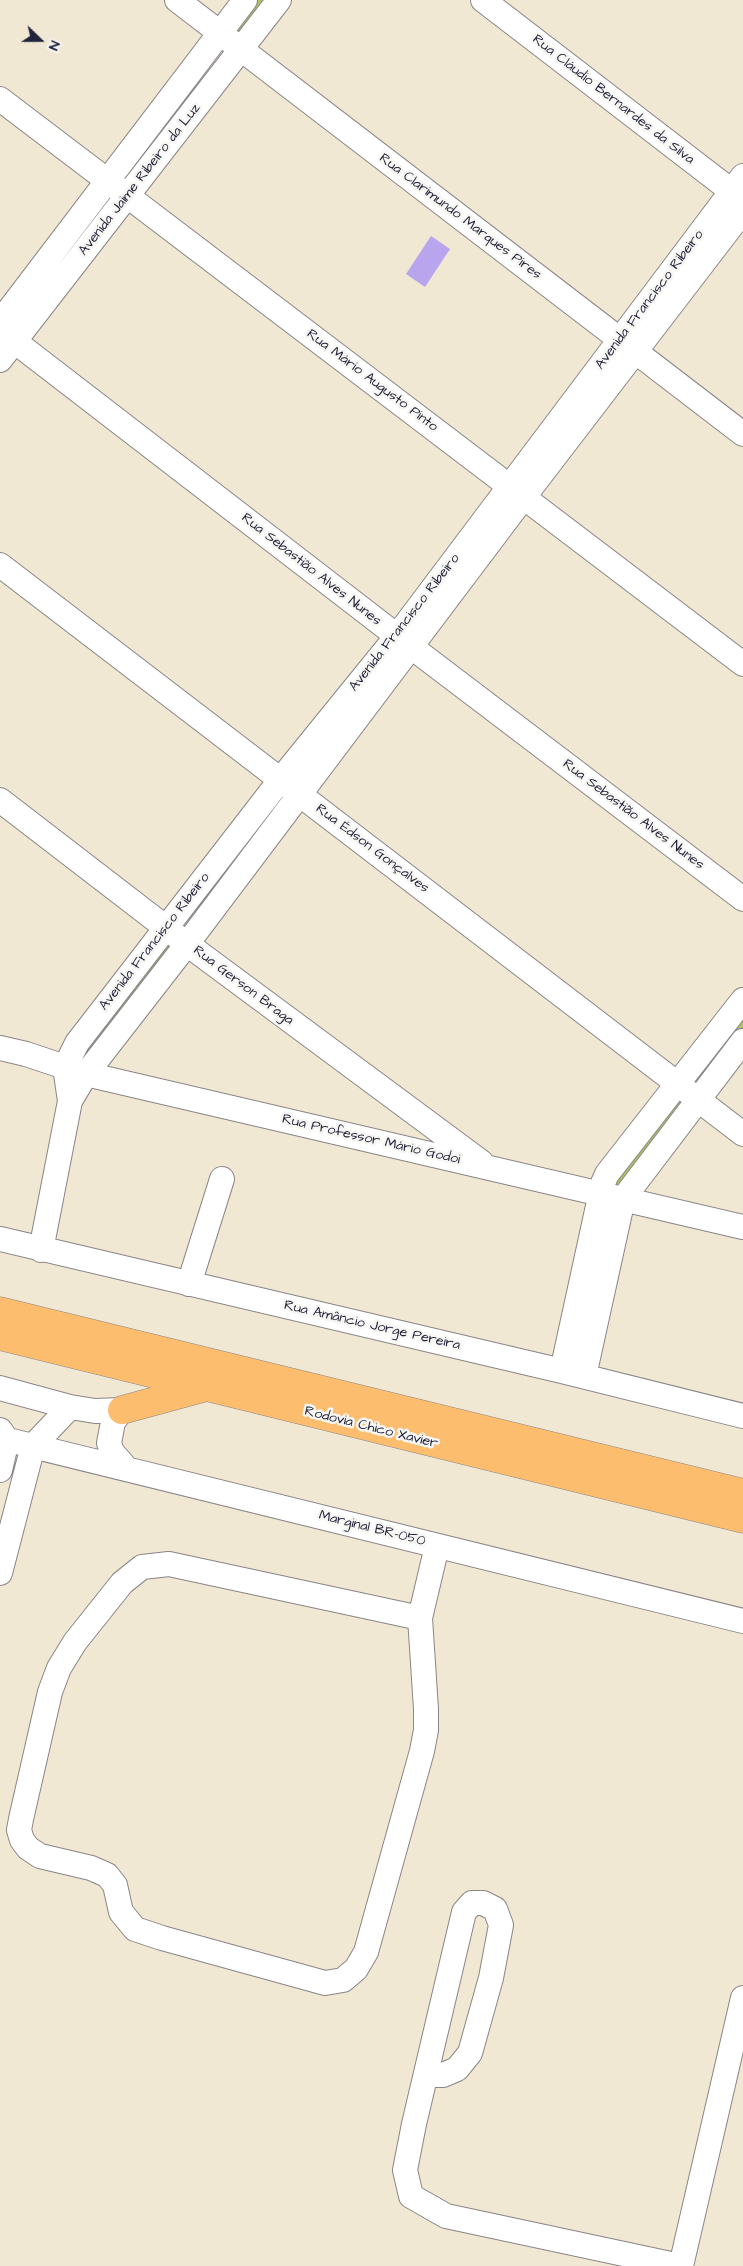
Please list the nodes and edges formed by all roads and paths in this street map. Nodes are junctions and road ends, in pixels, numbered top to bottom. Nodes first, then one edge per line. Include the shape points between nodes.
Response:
1 (176, 0) edge
2 (245, 0) edge
3 (279, 0) edge
4 (483, 0) edge
5 (220, 33) junction
6 (243, 49) junction
7 (0, 98) edge
8 (107, 180) junction
9 (128, 194) junction
10 (740, 195) edge
11 (0, 322) edge
12 (8, 336) edge
13 (629, 346) junction
14 (0, 360) edge
15 (743, 434) edge
16 (516, 492) junction
17 (0, 565) edge
18 (404, 641) junction
19 (743, 664) edge
20 (290, 786) junction
21 (0, 800) edge
22 (743, 899) edge
23 (166, 928) junction
24 (187, 944) junction
25 (743, 1000) edge
26 (0, 1034) edge
27 (743, 1041) edge
28 (0, 1048) edge
29 (26, 1054) junction
30 (75, 1070) junction
31 (679, 1084) junction
32 (698, 1101) junction
33 (743, 1134) edge
34 (488, 1167) junction
35 (222, 1178) dead end
36 (600, 1192) junction
37 (624, 1199) junction
38 (743, 1227) edge
39 (0, 1239) edge
40 (41, 1250) junction
41 (189, 1284) junction
42 (0, 1311) edge
43 (0, 1336) edge
44 (573, 1373) junction
45 (206, 1387) junction
46 (0, 1388) edge
47 (70, 1407) junction
48 (122, 1410) junction
49 (743, 1416) edge
50 (2, 1436) edge
51 (33, 1446) junction
52 (127, 1469) junction
53 (0, 1470) edge
54 (743, 1493) edge
55 (10, 1497) edge
56 (743, 1519) edge
57 (437, 1546) junction
58 (0, 1573) edge
59 (420, 1618) junction
60 (743, 1621) edge
61 (743, 1998) edge
62 (426, 2076) junction
63 (680, 2266) edge

1 - 5 street, Rua Clarimundo Marques Pires
2 - 5 street, Avenida Jaime Ribeiro da Luz
3 - 6 street, Avenida Jaime Ribeiro da Luz
4 - 10 street, Rua Cláudio Bernardes da Silva
5 - 6 street, Rua Clarimundo Marques Pires
5 - 8 street, Avenida Jaime Ribeiro da Luz
6 - 9 street, Avenida Jaime Ribeiro da Luz
6 - 13 street, Rua Clarimundo Marques Pires
7 - 8 street, Rua Mário Augusto Pinto
8 - 9 street, Rua Mário Augusto Pinto
8 - 11 street, Avenida Jaime Ribeiro da Luz
9 - 12 street, Avenida Jaime Ribeiro da Luz
9 - 16 street, Rua Mário Augusto Pinto
10 - 13 street, Avenida Francisco Ribeiro
12 - 14 street, Avenida Jaime Ribeiro da Luz
12 - 18 street, Rua Sebastião Alves Nunes
13 - 15 street, Rua Clarimundo Marques Pires
13 - 16 street, Avenida Francisco Ribeiro
16 - 18 street, Avenida Francisco Ribeiro
16 - 19 street, Rua Mário Augusto Pinto
17 - 20 street, Rua Édson Gonçalves
18 - 20 street, Avenida Francisco Ribeiro
18 - 22 street, Rua Sebastião Alves Nunes
20 - 23 street, Avenida Francisco Ribeiro
20 - 24 street, Avenida Francisco Ribeiro
20 - 31 street, Rua Édson Gonçalves
21 - 23 street, Rua Gerson Braga
23 - 24 street, Rua Gerson Braga
23 - 30 street, Avenida Francisco Ribeiro via 77,1043
24 - 30 street, Avenida Francisco Ribeiro
24 - 34 street, Rua Gerson Braga
25 - 31 street
26 - 29 street
27 - 32 street
28 - 29 street, Rua Professor Mário Godoi
29 - 30 street, Rua Professor Mário Godoi
30 - 34 street, Rua Professor Mário Godoi
30 - 40 street
31 - 32 street, Rua Édson Gonçalves
31 - 36 street via 607,1174
32 - 33 street, Rua Édson Gonçalves
32 - 37 street
34 - 36 street, Rua Professor Mário Godoi
35 - 41 street
36 - 37 street, Rua Professor Mário Godoi
36 - 44 street
37 - 38 street, Rua Professor Mário Godoi
37 - 44 street
39 - 40 street, Rua Amâncio Jorge Pereira
40 - 41 street, Rua Amâncio Jorge Pereira
41 - 44 street, Rua Amâncio Jorge Pereira
42 - 54 highway, Rodovia Chico Xavier
43 - 45 highway, Rodovia Chico Xavier
44 - 49 street, Rua Amâncio Jorge Pereira
45 - 48 highway
45 - 56 highway, Rodovia Chico Xavier
46 - 47 street
47 - 48 street via 95,1411
47 - 51 street
48 - 52 street via 113,1422 109,1443 112,1452
50 - 51 street, Marginal BR-050
50 - 53 street
51 - 52 street, Marginal BR-050
51 - 55 street
52 - 57 street, Marginal BR-050
55 - 58 street
57 - 59 street
57 - 60 street, Marginal BR-050
59 - 59 street via 169,1564 142,1568 122,1583 75,1642 59,1668 50,1692 21,1819 19,1830 22,1840 40,1856 92,1868 107,1875 115,1885 121,1912 135,1929 325,1983 343,1980 356,1969 366,1952 422,1751 426,1709
61 - 63 street
62 - 62 street via 464,1912 472,1904 483,1903 495,1909 501,1925 491,1978 470,2053 457,2069 443,2075
62 - 63 street via 404,2170 412,2196 446,2216

